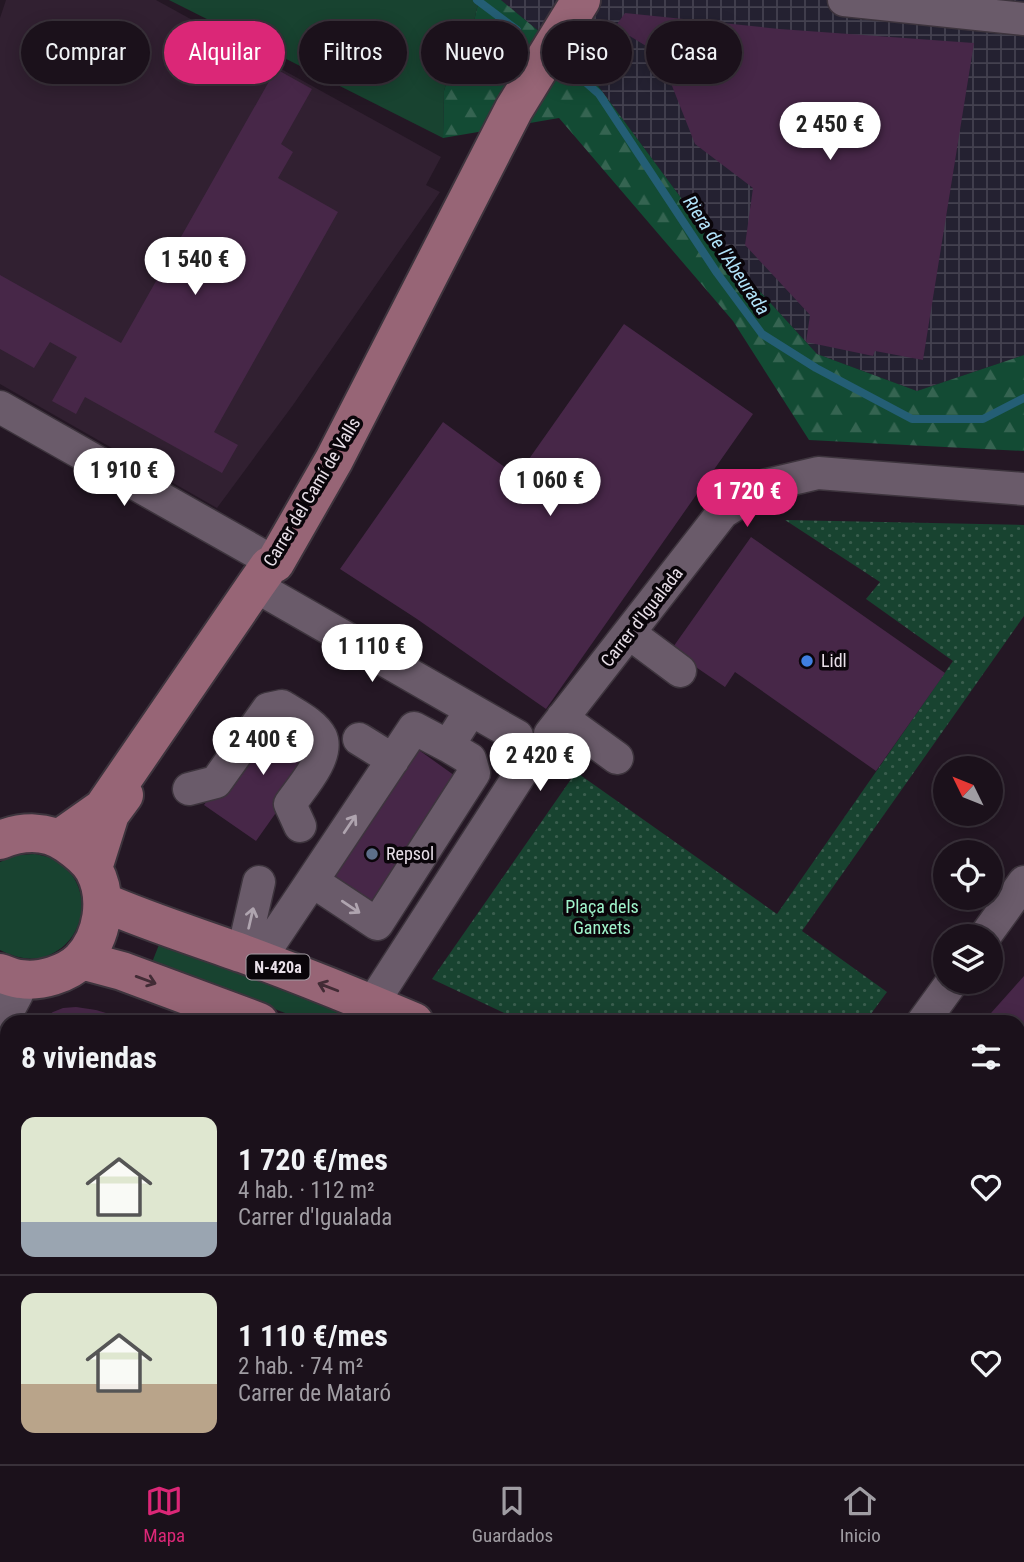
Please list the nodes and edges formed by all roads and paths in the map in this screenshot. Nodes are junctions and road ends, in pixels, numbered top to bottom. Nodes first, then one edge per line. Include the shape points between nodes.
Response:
1 (556, 0) edge
2 (581, 0) edge
3 (844, 0) edge
4 (1024, 19) edge
5 (514, 109) junction
6 (0, 407) edge
7 (1024, 489) edge
8 (265, 581) junction
9 (629, 633) junction
10 (680, 671) dead end
11 (471, 710) junction
12 (556, 726) junction
13 (359, 739) dead end
14 (448, 746) junction
15 (522, 750) junction
16 (617, 758) dead end
17 (393, 760) junction
18 (189, 789) dead end
19 (106, 811) junction
20 (300, 826) dead end
21 (59, 839) junction
22 (0, 841) edge
23 (312, 881) junction
24 (259, 882) dead end
25 (1024, 882) edge
26 (98, 885) junction
27 (994, 924) edge
28 (252, 957) junction
29 (81, 960) junction
30 (10, 976) edge
31 (943, 994) edge
32 (372, 1004) junction
33 (6, 1015) edge
34 (241, 1015) edge
35 (398, 1015) edge
36 (928, 1015) edge

1 - 5 main road, Carrer del Camí de Valls
2 - 5 main road, Carrer del Camí de Valls
3 - 4 street
5 - 8 main road, Carrer del Camí de Valls via 334,460
6 - 8 street
7 - 9 street, Carrer d'Igualada via 818,473 767,485 723,512
8 - 11 street
8 - 19 main road, Carrer del Camí de Valls
9 - 10 street
9 - 12 street, Carrer d'Igualada
11 - 14 street
11 - 15 street
12 - 15 street via 521,731
12 - 16 street
13 - 17 street
14 - 17 street via 414,728
23 -> 14 street via 377,924 474,773 470,759
15 - 32 street
23 -> 17 street
18 - 20 street via 216,782 268,709 282,706 320,735 324,750 290,804
19 - 21 main road, Carrer del Camí de Valls
19 - 26 main road, Carrer del Camí de Valls
21 - 22 main road, N-420a via 23,833
21 - 26 main road, N-420a via 80,853
23 - 28 street
28 -> 24 street via 248,930
25 - 27 street
26 - 28 main road, N-420a via 139,918
26 - 29 main road, Carrer del Camí de Valls via 102,917
32 -> 28 main road, N-420a
29 - 30 main road via 46,977
29 -> 34 main road
30 - 33 street via 17,994
31 - 36 street
32 - 35 main road, N-420a

